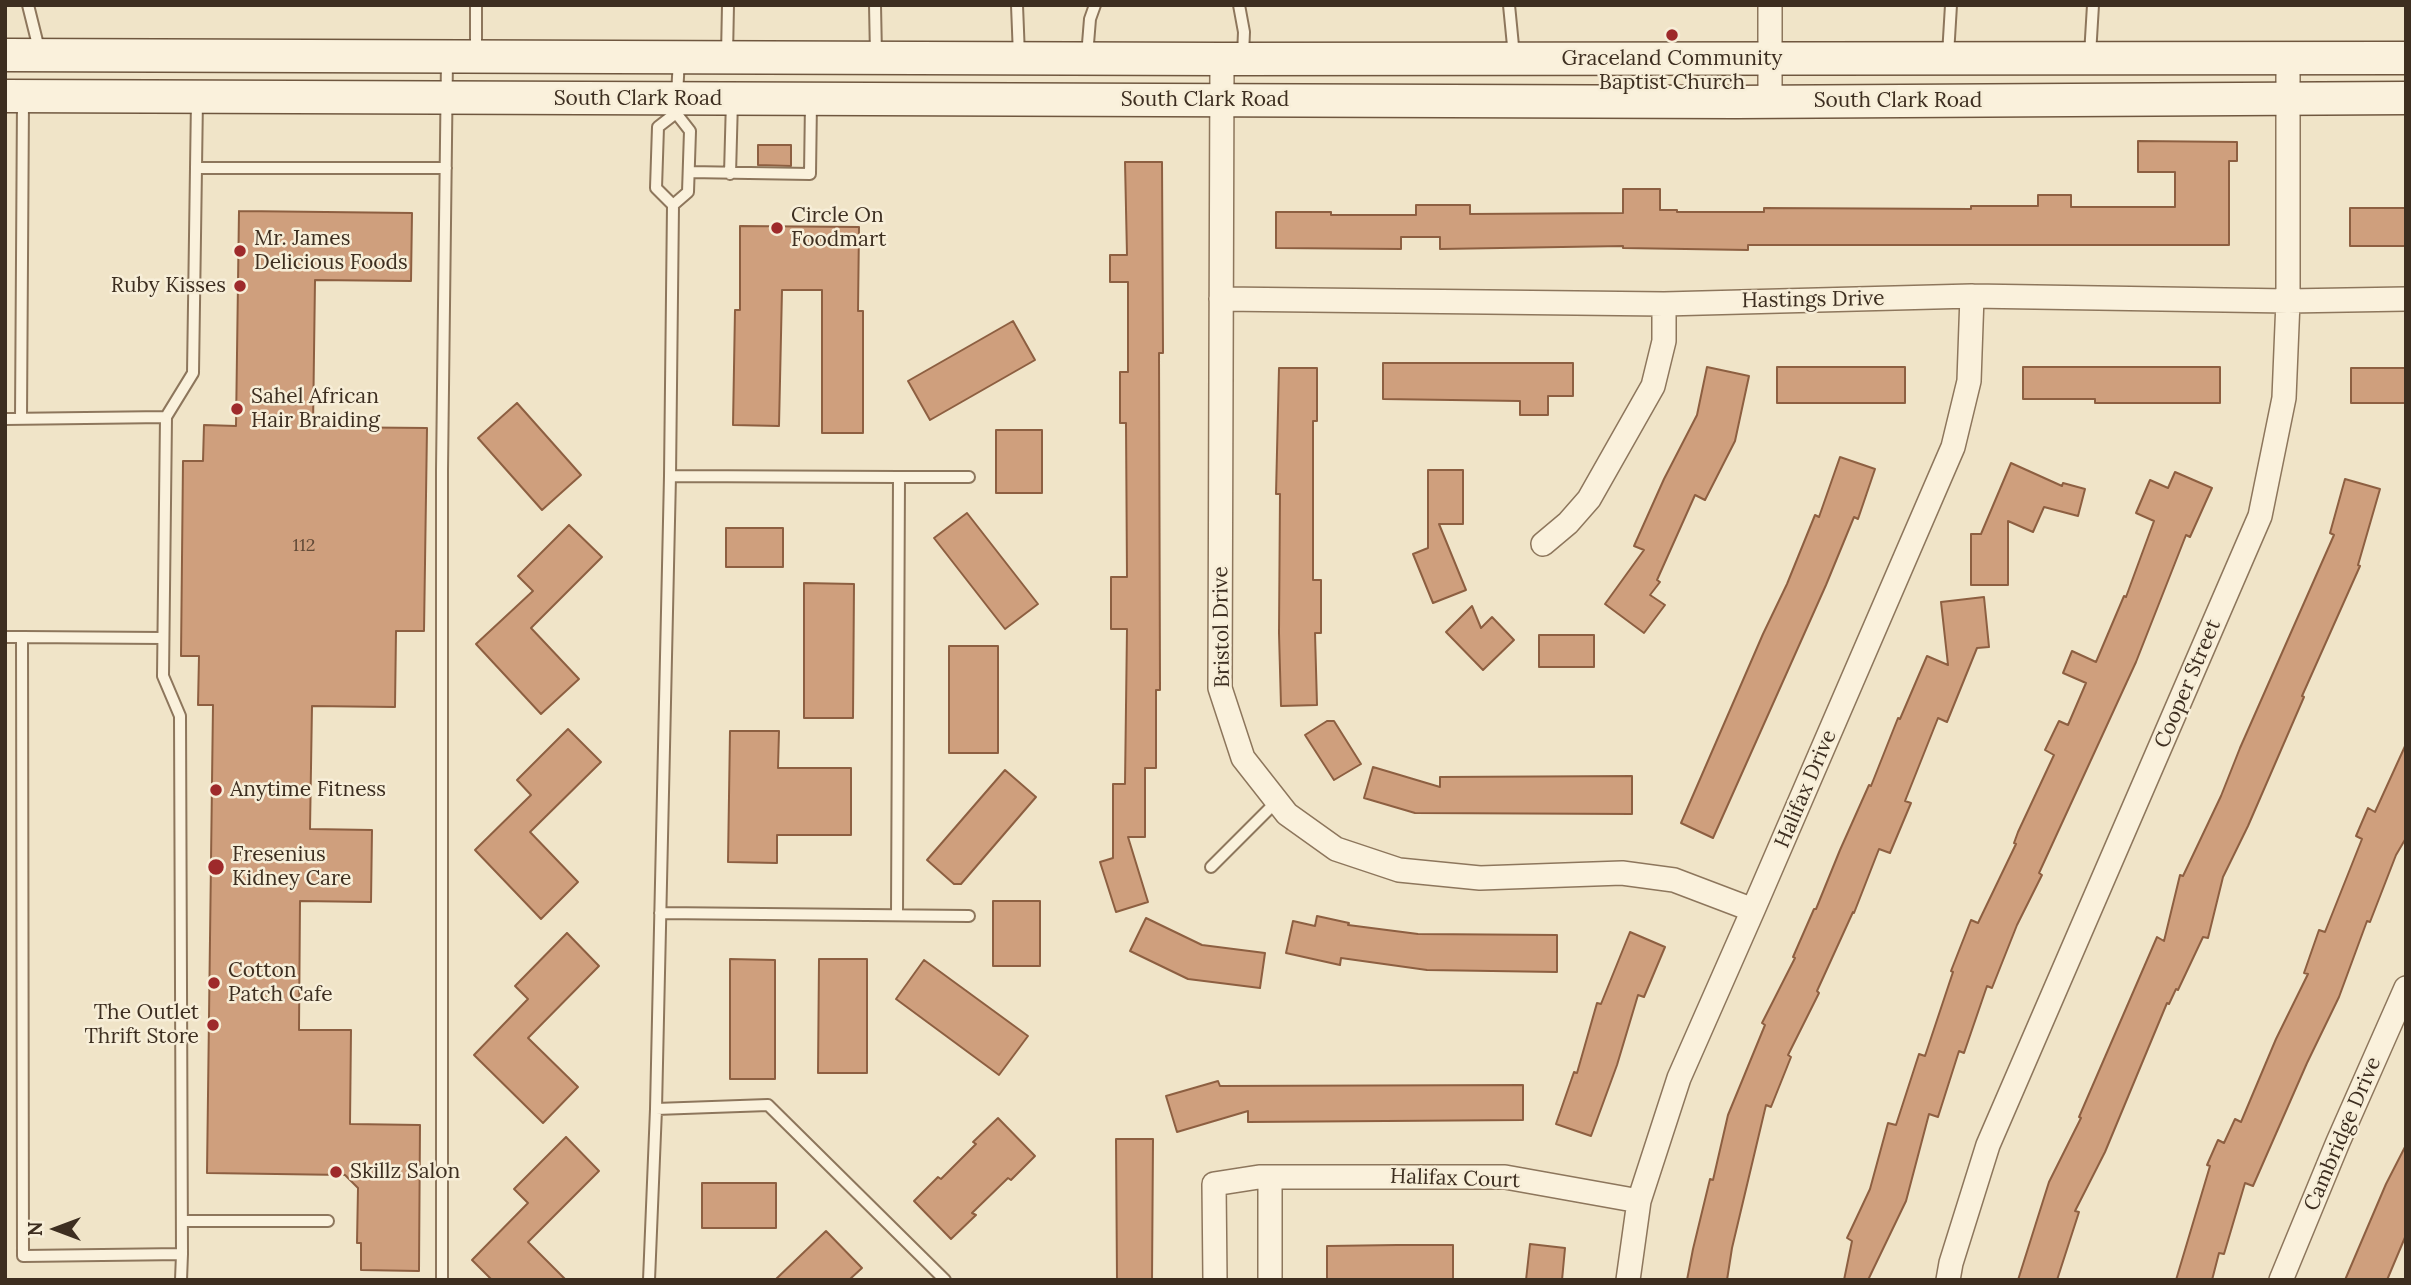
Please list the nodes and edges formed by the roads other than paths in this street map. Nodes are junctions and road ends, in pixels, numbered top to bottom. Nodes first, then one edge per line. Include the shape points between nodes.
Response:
1 (28, 5) edge
2 (476, 5) edge
3 (728, 5) edge
4 (875, 5) edge
5 (1017, 5) edge
6 (1095, 5) edge
7 (1240, 5) edge
8 (1509, 5) edge
9 (1770, 5) edge
10 (1951, 5) edge
11 (2093, 5) edge
12 (23, 55) edge
13 (198, 56) junction
14 (461, 57) junction
15 (679, 57) junction
16 (727, 58) junction
17 (876, 58) junction
18 (1019, 58) junction
19 (1771, 58) junction
20 (1948, 58) junction
21 (2090, 58) junction
22 (2288, 58) junction
23 (2406, 58) edge
24 (1087, 59) junction
25 (1232, 59) junction
26 (1514, 59) junction
27 (14, 96) edge
28 (197, 98) junction
29 (447, 98) junction
30 (2288, 98) junction
31 (2406, 98) edge
32 (732, 99) junction
33 (811, 99) junction
34 (1222, 100) junction
35 (1770, 102) junction
36 (676, 105) junction
37 (196, 167) junction
38 (446, 168) junction
39 (689, 172) junction
40 (730, 174) junction
41 (673, 205) junction
42 (1972, 296) junction
43 (1221, 299) junction
44 (2406, 299) edge
45 (2288, 301) junction
46 (1664, 303) junction
47 (21, 418) junction
48 (166, 418) junction
49 (5, 419) edge
50 (670, 476) junction
51 (899, 477) junction
52 (969, 477) dead end
53 (1543, 544) dead end
54 (5, 637) edge
55 (22, 637) junction
56 (163, 638) junction
57 (1277, 801) junction
58 (1211, 867) dead end
59 (1754, 911) junction
60 (660, 913) junction
61 (897, 915) junction
62 (969, 916) dead end
63 (2406, 988) edge
64 (656, 1109) junction
65 (1270, 1177) junction
66 (1639, 1201) junction
67 (182, 1221) junction
68 (328, 1221) dead end
69 (182, 1254) junction
70 (181, 1280) edge
71 (442, 1280) edge
72 (649, 1280) edge
73 (945, 1280) edge
74 (1214, 1280) edge
75 (1270, 1280) edge
76 (1628, 1280) edge
77 (1948, 1280) edge
78 (2281, 1280) edge

1 - 12 lane
2 - 14 lane
3 - 16 lane
4 - 17 lane
5 - 18 lane
6 - 24 lane
7 - 25 lane via 1244,32
8 - 26 lane
9 - 19 street
10 - 20 lane
11 - 21 lane
12 - 13 main road, South Clark Road
12 - 27 main road
13 - 14 main road, South Clark Road
13 - 28 main road
14 - 15 main road, South Clark Road
14 - 29 lane
15 - 16 main road, South Clark Road
15 - 36 lane
16 - 17 main road, South Clark Road
17 - 18 main road, South Clark Road
18 - 24 main road, South Clark Road
19 - 20 main road, South Clark Road
19 - 26 main road, South Clark Road
19 - 35 street
20 - 21 main road, South Clark Road
21 - 22 main road, South Clark Road
22 - 23 main road, South Clark Road
22 - 30 street, Cooper Street
24 - 25 main road, South Clark Road
25 - 26 main road, South Clark Road
25 - 34 street, Bristol Drive
27 - 28 main road, South Clark Road
27 - 47 lane
28 - 29 main road, South Clark Road
28 - 37 lane
29 - 36 main road, South Clark Road
29 - 38 lane
30 - 31 main road, South Clark Road
30 - 35 main road, South Clark Road
30 - 45 street, Cooper Street
32 - 33 main road, South Clark Road
32 - 36 main road, South Clark Road
32 - 40 lane
33 - 34 main road, South Clark Road
33 - 40 lane via 810,174
34 - 35 main road, South Clark Road
34 - 43 street, Bristol Drive
36 - 39 lane via 690,131
36 - 41 lane via 658,127 656,188
37 - 38 lane
37 - 48 lane via 193,373
38 - 71 lane
39 - 40 lane
39 - 41 lane via 688,192
41 - 50 lane
42 - 45 street, Hastings Drive
42 - 46 street, Hastings Drive
42 - 59 street, Halifax Drive via 1969,381 1953,447
43 - 46 street, Hastings Drive
43 - 57 street, Bristol Drive via 1220,688 1242,758
44 - 45 street, Hastings Drive
45 - 77 street, Cooper Street via 2284,398 2260,516 1988,1145
46 - 53 street via 1664,341 1653,386 1589,499
47 - 48 lane
47 - 49 lane
48 - 56 lane
50 - 51 lane
50 - 60 lane
51 - 52 lane
51 - 61 lane
54 - 55 lane
55 - 56 lane
55 - 69 lane via 23,1256
56 - 67 lane via 163,676 180,716
57 - 58 lane
57 - 59 street, Bristol Drive via 1287,814 1336,849 1399,870 1480,878 1622,873 1674,880
59 - 66 street, Halifax Drive via 1679,1078
60 - 61 lane
60 - 64 lane
61 - 62 lane
63 - 78 street, Cambridge Drive
64 - 72 lane
64 - 73 lane via 768,1105
65 - 66 street, Halifax Court via 1505,1177
65 - 74 street, Halifax Court via 1214,1184
65 - 75 street
66 - 76 street, Halifax Drive
67 - 68 lane
67 - 69 lane
69 - 70 lane

